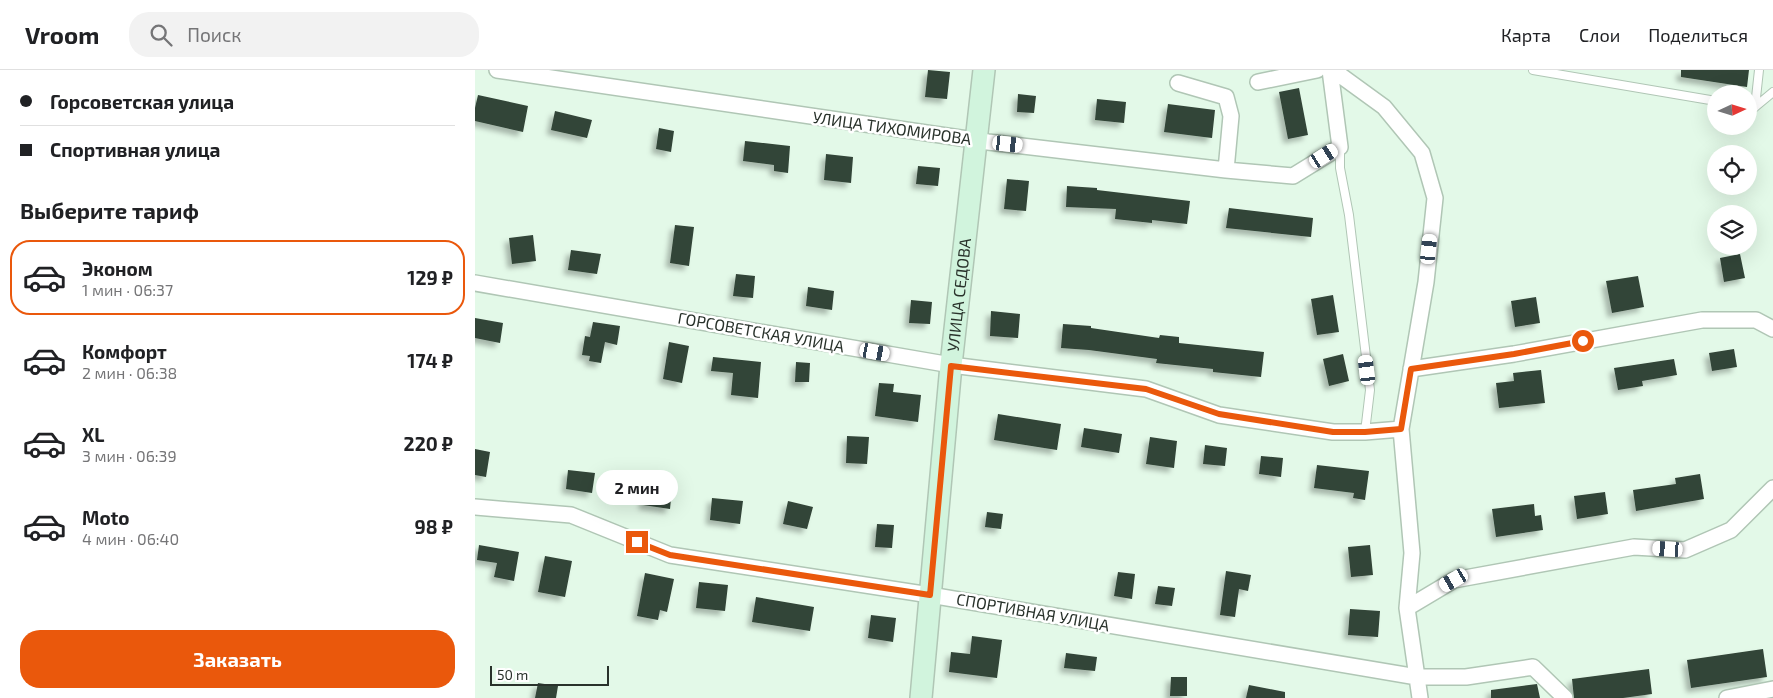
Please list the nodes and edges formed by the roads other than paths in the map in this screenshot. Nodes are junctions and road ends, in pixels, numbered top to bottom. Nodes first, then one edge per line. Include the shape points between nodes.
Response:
1 (497, 70) edge
2 (984, 70) edge
3 (1317, 70) edge
4 (1331, 70) edge
5 (1533, 70) edge
6 (1759, 70) edge
7 (1258, 82) dead end
8 (1177, 83) dead end
9 (1756, 85) edge
10 (1773, 92) edge
11 (1707, 99) edge
12 (1757, 103) edge
13 (976, 140) junction
14 (1340, 147) junction
15 (1226, 170) junction
16 (475, 283) edge
17 (1773, 329) edge
18 (951, 366) junction
19 (1411, 369) junction
20 (1401, 429) junction
21 (1365, 432) junction
22 (1773, 488) edge
23 (475, 508) edge
24 (930, 595) junction
25 (1407, 608) junction
26 (1417, 677) junction
27 (1773, 689) edge
28 (921, 698) edge
29 (1420, 698) edge
30 (1565, 698) edge
31 (1727, 698) edge

1 - 13 street, УЛИЦА ТИХОМИРОВА
2 - 13 street, УЛИЦА СЕДОВА
3 - 7 street
4 - 14 street
4 - 19 street via 1384,107 1423,153 1435,198 1426,282
5 - 11 lane
6 - 9 lane
8 - 15 street via 1225,97 1231,116
10 - 12 lane
13 - 15 street, УЛИЦА ТИХОМИРОВА
13 - 18 street, УЛИЦА СЕДОВА
14 - 15 street, УЛИЦА ТИХОМИРОВА via 1293,176
14 - 21 lane via 1369,390
16 - 18 street, ГОРСОВЕТСКАЯ УЛИЦА
17 - 19 street via 1756,320 1702,320
18 - 21 street, ГОРСОВЕТСКАЯ УЛИЦА via 1146,389 1219,414 1333,432
18 - 24 street, УЛИЦА СЕДОВА
19 - 20 street
20 - 21 street, ГОРСОВЕТСКАЯ УЛИЦА
20 - 25 street via 1412,553
22 - 25 street via 1731,530 1685,550 1634,547 1454,580
23 - 24 street, СПОРТИВНАЯ УЛИЦА via 571,515 670,555
24 - 26 street, СПОРТИВНАЯ УЛИЦА
24 - 28 street, УЛИЦА СЕДОВА
25 - 26 street
26 - 29 street
26 - 30 street, СПОРТИВНАЯ УЛИЦА via 1466,677 1533,667
27 - 31 street

